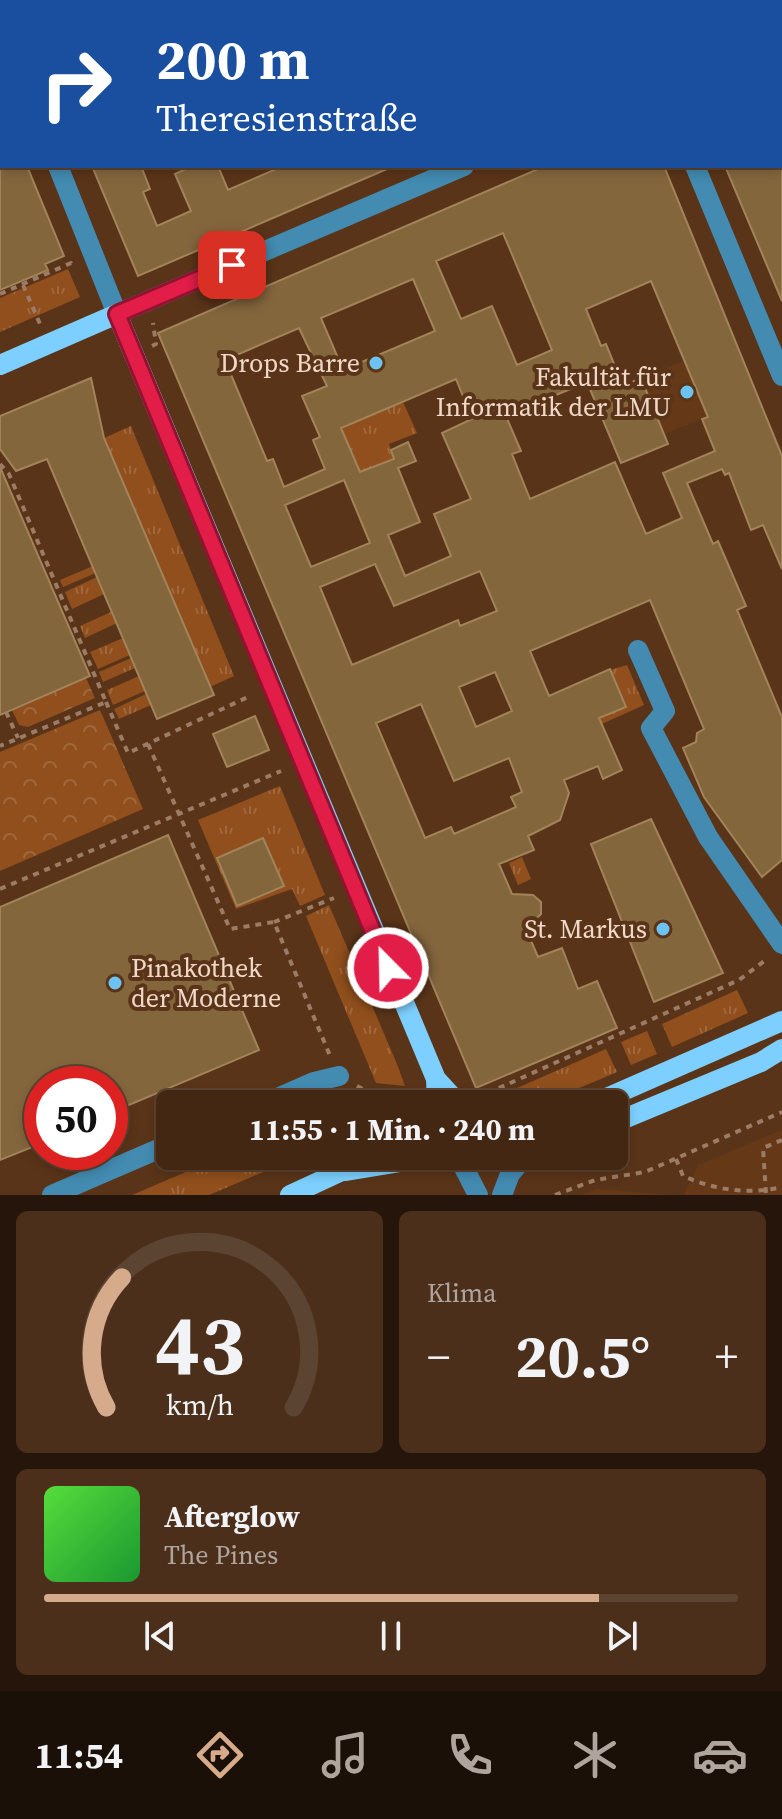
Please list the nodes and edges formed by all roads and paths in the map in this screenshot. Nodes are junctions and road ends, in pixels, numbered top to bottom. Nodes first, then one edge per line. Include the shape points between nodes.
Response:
1 (59, 168) edge
2 (459, 168) edge
3 (696, 168) edge
4 (77, 277) dead end
5 (23, 285) junction
6 (0, 294) edge
7 (117, 314) junction
8 (40, 324) dead end
9 (0, 365) edge
10 (782, 376) edge
11 (0, 464) edge
12 (638, 650) dead end
13 (250, 696) dead end
14 (106, 702) junction
15 (6, 712) dead end
16 (18, 738) junction
17 (148, 744) junction
18 (0, 746) edge
19 (281, 771) dead end
20 (178, 812) junction
21 (0, 889) edge
22 (334, 898) dead end
23 (274, 922) junction
24 (777, 950) edge
25 (782, 1021) edge
26 (782, 1049) edge
27 (782, 1058) edge
28 (761, 1062) junction
29 (339, 1076) joint
30 (436, 1079) junction
31 (296, 1090) edge
32 (436, 1090) edge
33 (446, 1090) edge
34 (490, 1090) edge
35 (625, 1090) edge
36 (782, 1112) edge
37 (628, 1117) edge
38 (782, 1140) edge
39 (156, 1150) edge
40 (676, 1159) junction
41 (352, 1170) edge
42 (465, 1170) edge
43 (513, 1170) edge
44 (346, 1171) joint
45 (782, 1187) edge
46 (55, 1194) edge
47 (766, 1194) edge
48 (290, 1195) edge
49 (478, 1195) edge
50 (502, 1195) edge
51 (555, 1195) edge

1 - 7 street
2 - 7 street
3 - 10 street
4 - 5 path via 71,263
5 - 6 path
5 - 8 path
7 - 9 main road
7 - 30 main road
11 - 14 path via 9,474
12 - 24 street via 665,711 651,728 708,837
13 - 17 path
14 - 16 path
14 - 17 path via 128,753
15 - 16 path
16 - 18 path
17 - 20 path
19 - 20 path
20 - 21 path
20 - 23 path via 230,929
22 - 23 path
23 - 29 path
24 - 34 path via 739,980
25 - 35 main road
26 - 28 main road
27 - 28 main road
28 - 37 main road
29 - 31 street
30 - 32 main road
30 - 33 main road
36 - 40 path
38 - 47 path via 763,1148
39 - 46 street
40 - 47 path via 683,1176 724,1193
40 - 51 path
41 - 44 main road
42 - 49 street
43 - 50 street
44 - 48 main road
45 - 47 path

